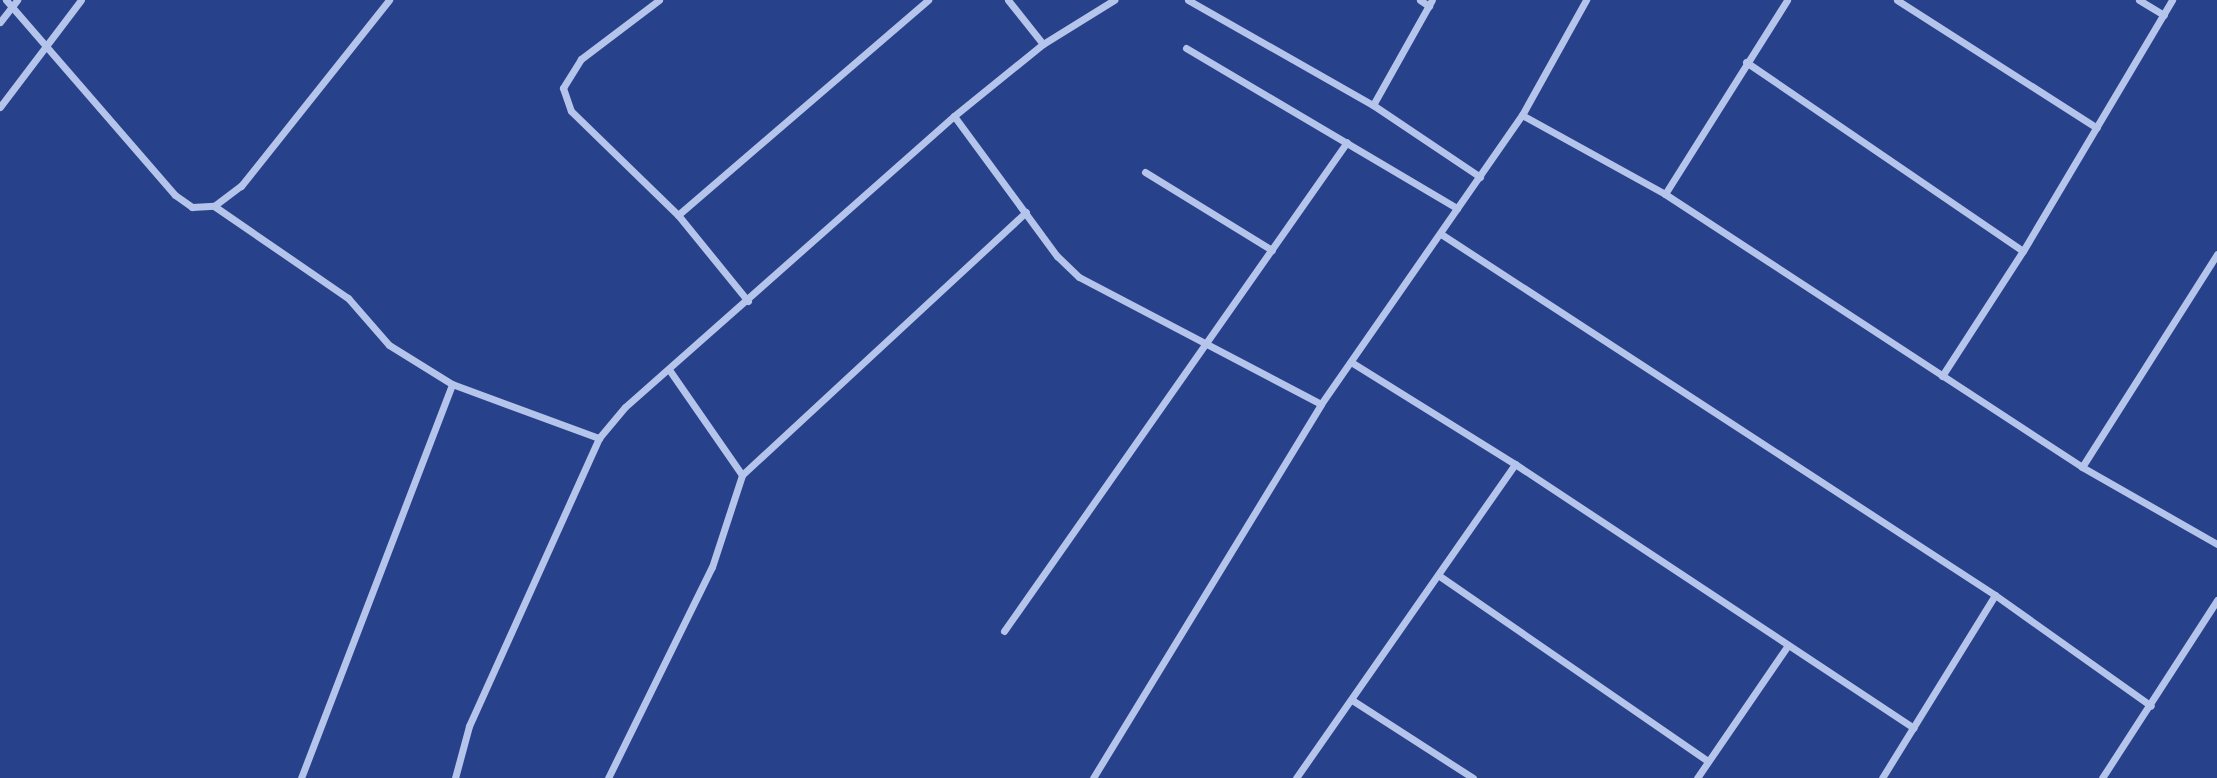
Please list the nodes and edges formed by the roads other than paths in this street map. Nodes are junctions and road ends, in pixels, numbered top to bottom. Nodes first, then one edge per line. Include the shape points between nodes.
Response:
1 (81, 0) edge
2 (389, 0) edge
3 (659, 0) edge
4 (928, 0) edge
5 (1008, 0) edge
6 (1114, 0) edge
7 (1188, 0) edge
8 (1420, 0) edge
9 (1587, 0) edge
10 (1787, 0) edge
11 (1897, 0) edge
12 (2139, 0) edge
13 (2172, 0) edge
14 (12, 2) edge
15 (1431, 3) edge
16 (2164, 15) junction
17 (0, 23) edge
18 (1043, 44) junction
19 (45, 45) junction
20 (1186, 48) dead end
21 (1746, 62) junction
22 (1373, 105) junction
23 (0, 107) edge
24 (1522, 115) junction
25 (954, 116) junction
26 (2097, 128) junction
27 (1347, 142) junction
28 (1145, 172) dead end
29 (1480, 177) junction
30 (1665, 194) junction
31 (215, 206) junction
32 (1457, 208) junction
33 (1026, 212) junction
34 (678, 215) junction
35 (1441, 234) junction
36 (1272, 250) junction
37 (2023, 251) junction
38 (2217, 254) edge
39 (748, 301) junction
40 (1205, 346) junction
41 (1351, 362) junction
42 (670, 371) junction
43 (1942, 376) junction
44 (452, 384) junction
45 (1321, 404) junction
46 (599, 438) junction
47 (1515, 464) junction
48 (2082, 467) junction
49 (742, 475) junction
50 (2217, 544) edge
51 (1441, 577) junction
52 (1995, 595) junction
53 (2217, 600) edge
54 (1004, 631) dead end
55 (1788, 645) junction
56 (1352, 700) junction
57 (2151, 706) junction
58 (1914, 728) junction
59 (1707, 761) junction
60 (301, 778) edge
61 (455, 778) edge
62 (608, 778) edge
63 (1093, 778) edge
64 (1296, 778) edge
65 (1473, 778) edge
66 (1697, 778) edge
67 (1882, 778) edge
68 (2102, 778) edge

1 - 19 street
2 - 31 street via 242,186
3 - 34 street via 581,59 563,88 571,111
4 - 34 street
5 - 18 street
6 - 18 street
7 - 22 street
8 - 15 street
9 - 24 street
10 - 21 street
11 - 26 street
12 - 16 street
13 - 16 street
14 - 17 street
14 - 19 street
15 - 22 street
16 - 26 street
18 - 25 street
19 - 23 street
19 - 31 street via 175,195 192,207
20 - 27 street
21 - 30 street
21 - 37 street
22 - 29 street
24 - 29 street
24 - 30 street
25 - 33 street
25 - 39 street
26 - 37 street
27 - 32 street
27 - 36 street
28 - 36 street
29 - 32 street
30 - 43 street
31 - 44 street via 348,298 389,345
32 - 35 street
33 - 40 street via 1056,256 1079,276
33 - 49 street
34 - 39 street
35 - 41 street
35 - 52 street
36 - 40 street
37 - 43 street
38 - 48 street
39 - 42 street
40 - 45 street
40 - 54 street
41 - 45 street
41 - 47 street
42 - 46 street via 625,407
42 - 49 street
43 - 48 street
44 - 46 street
44 - 60 street
45 - 63 street
46 - 61 street via 469,726
47 - 51 street
47 - 55 street
48 - 50 street
49 - 62 street via 712,566
51 - 56 street
51 - 59 street
52 - 57 street
52 - 58 street
53 - 57 street
55 - 58 street
55 - 59 street
56 - 64 street
56 - 65 street
57 - 68 street
58 - 67 street
59 - 66 street

